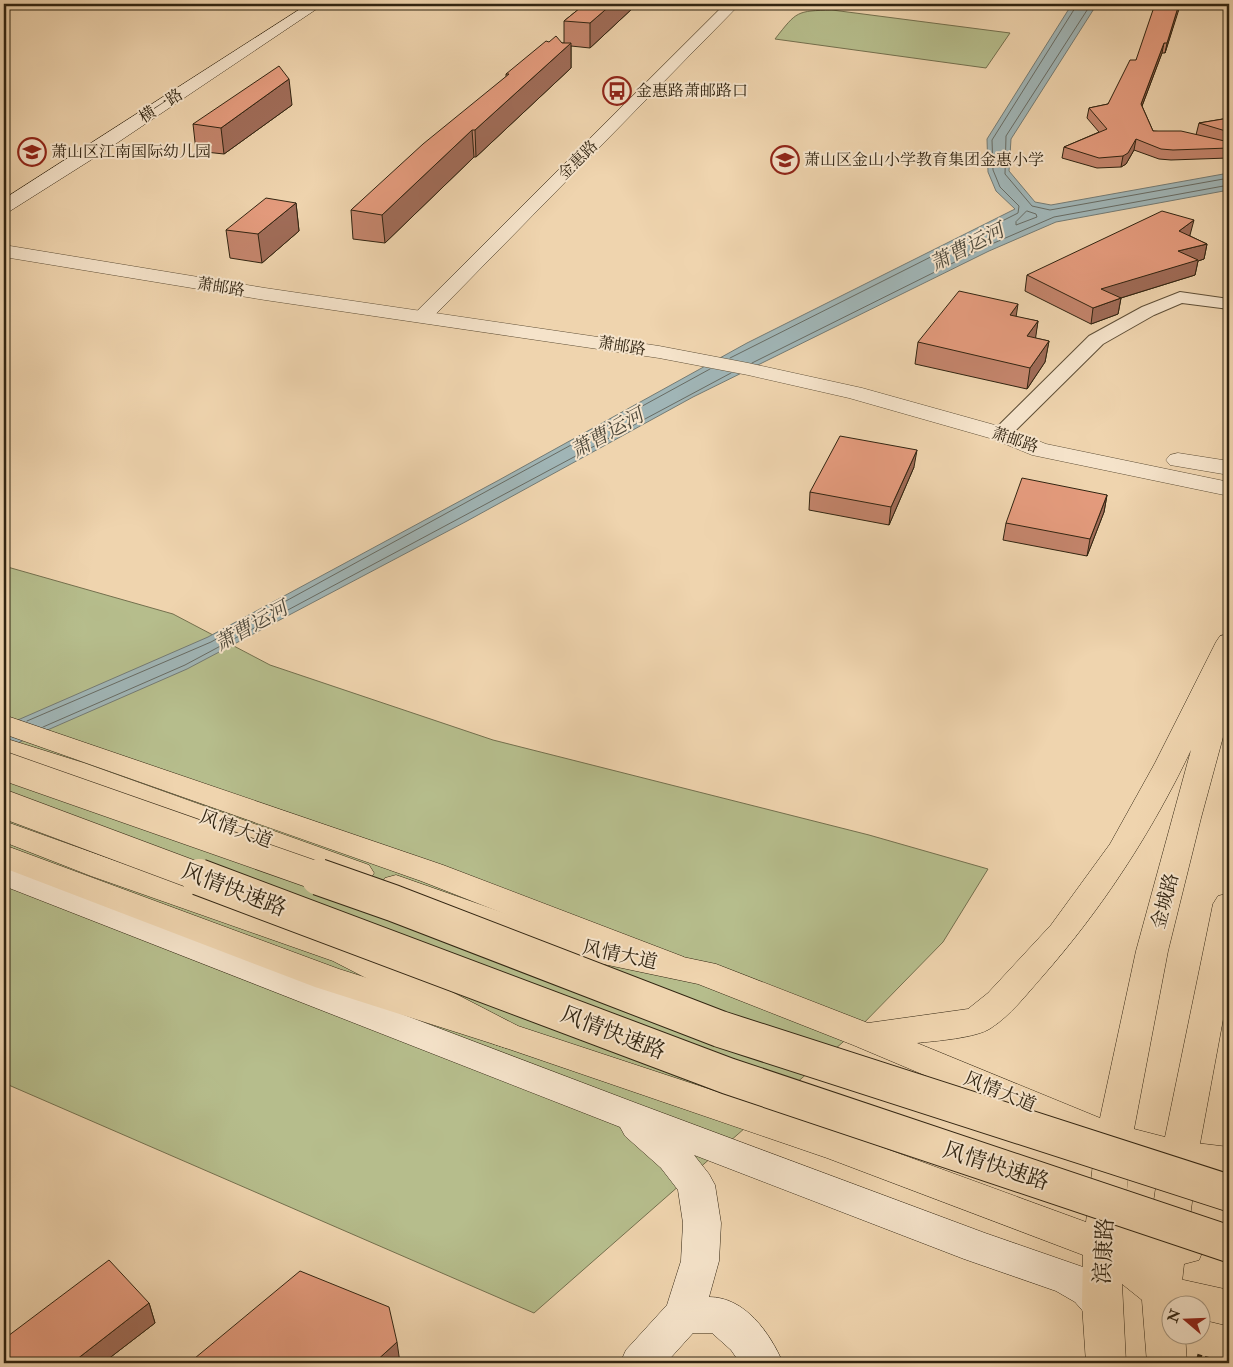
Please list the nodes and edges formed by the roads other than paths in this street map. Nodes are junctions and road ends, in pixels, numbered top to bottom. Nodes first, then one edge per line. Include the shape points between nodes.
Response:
1 (317, 4) edge
2 (733, 4) edge
3 (4, 207) edge
4 (4, 251) edge
5 (1229, 304) edge
6 (423, 316) junction
7 (1001, 434) junction
8 (1229, 468) edge
9 (1229, 489) edge
10 (1229, 642) edge
11 (1229, 666) edge
12 (4, 724) edge
13 (4, 747) edge
14 (4, 766) edge
15 (4, 804) edge
16 (4, 831) edge
17 (4, 856) edge
18 (4, 874) edge
19 (1229, 904) edge
20 (672, 966) junction
21 (506, 1035) junction
22 (865, 1036) junction
23 (623, 1113) junction
24 (1114, 1139) junction
25 (1180, 1156) junction
26 (1229, 1162) edge
27 (1229, 1181) edge
28 (1229, 1193) edge
29 (1168, 1243) junction
30 (1229, 1244) edge
31 (1102, 1245) junction
32 (1229, 1260) edge
33 (1172, 1294) edge
34 (1177, 1294) edge
35 (1102, 1304) junction
36 (1210, 1304) edge
37 (1229, 1308) edge
38 (1210, 1311) edge
39 (684, 1315) junction
40 (1229, 1318) edge
41 (1171, 1344) edge
42 (640, 1363) edge
43 (763, 1363) edge
44 (1106, 1363) edge
45 (1168, 1363) edge

1 - 3 main road, 横一路
2 - 6 main road, 金惠路
4 - 6 main road, 萧邮路
5 - 7 street via 1180,297 1096,340
6 - 7 main road, 萧邮路 via 748,369 854,393
7 - 8 main road via 1052,439
7 - 9 main road, 萧邮路 via 1040,450
10 - 22 main road via 1170,763 1122,850 1062,933 1000,1002 978,1020
11 - 24 main road, 金城路 via 1152,951
12 - 20 main road via 432,873
13 - 20 main road, 风情大道 via 546,940
14 - 28 main road, 风情快速路, bridge via 393,903 720,1029
15 - 30 main road, 风情快速路, bridge via 728,1076
16 - 21 main road via 345,952
17 - 21 main road via 327,978
18 - 23 main road
19 - 25 main road
20 - 22 main road, 风情大道 via 704,973
21 - 31 main road via 838,1147
22 - 24 main road, 风情大道
23 - 35 main road via 1069,1279 1089,1290
23 - 39 main road via 674,1156 696,1185 702,1223 700,1261
24 - 25 main road, 风情大道
24 - 31 main road, 滨康路
25 - 26 main road
25 - 27 main road, 风情大道
25 - 29 main road
29 - 31 main road
29 - 32 main road
29 - 34 main road
31 - 33 main road
31 - 35 main road, 滨康路
35 - 44 main road, 滨康路
36 - 37 main road
38 - 40 main road
39 - 42 main road
39 - 43 main road via 721,1315 745,1337
41 - 45 main road

